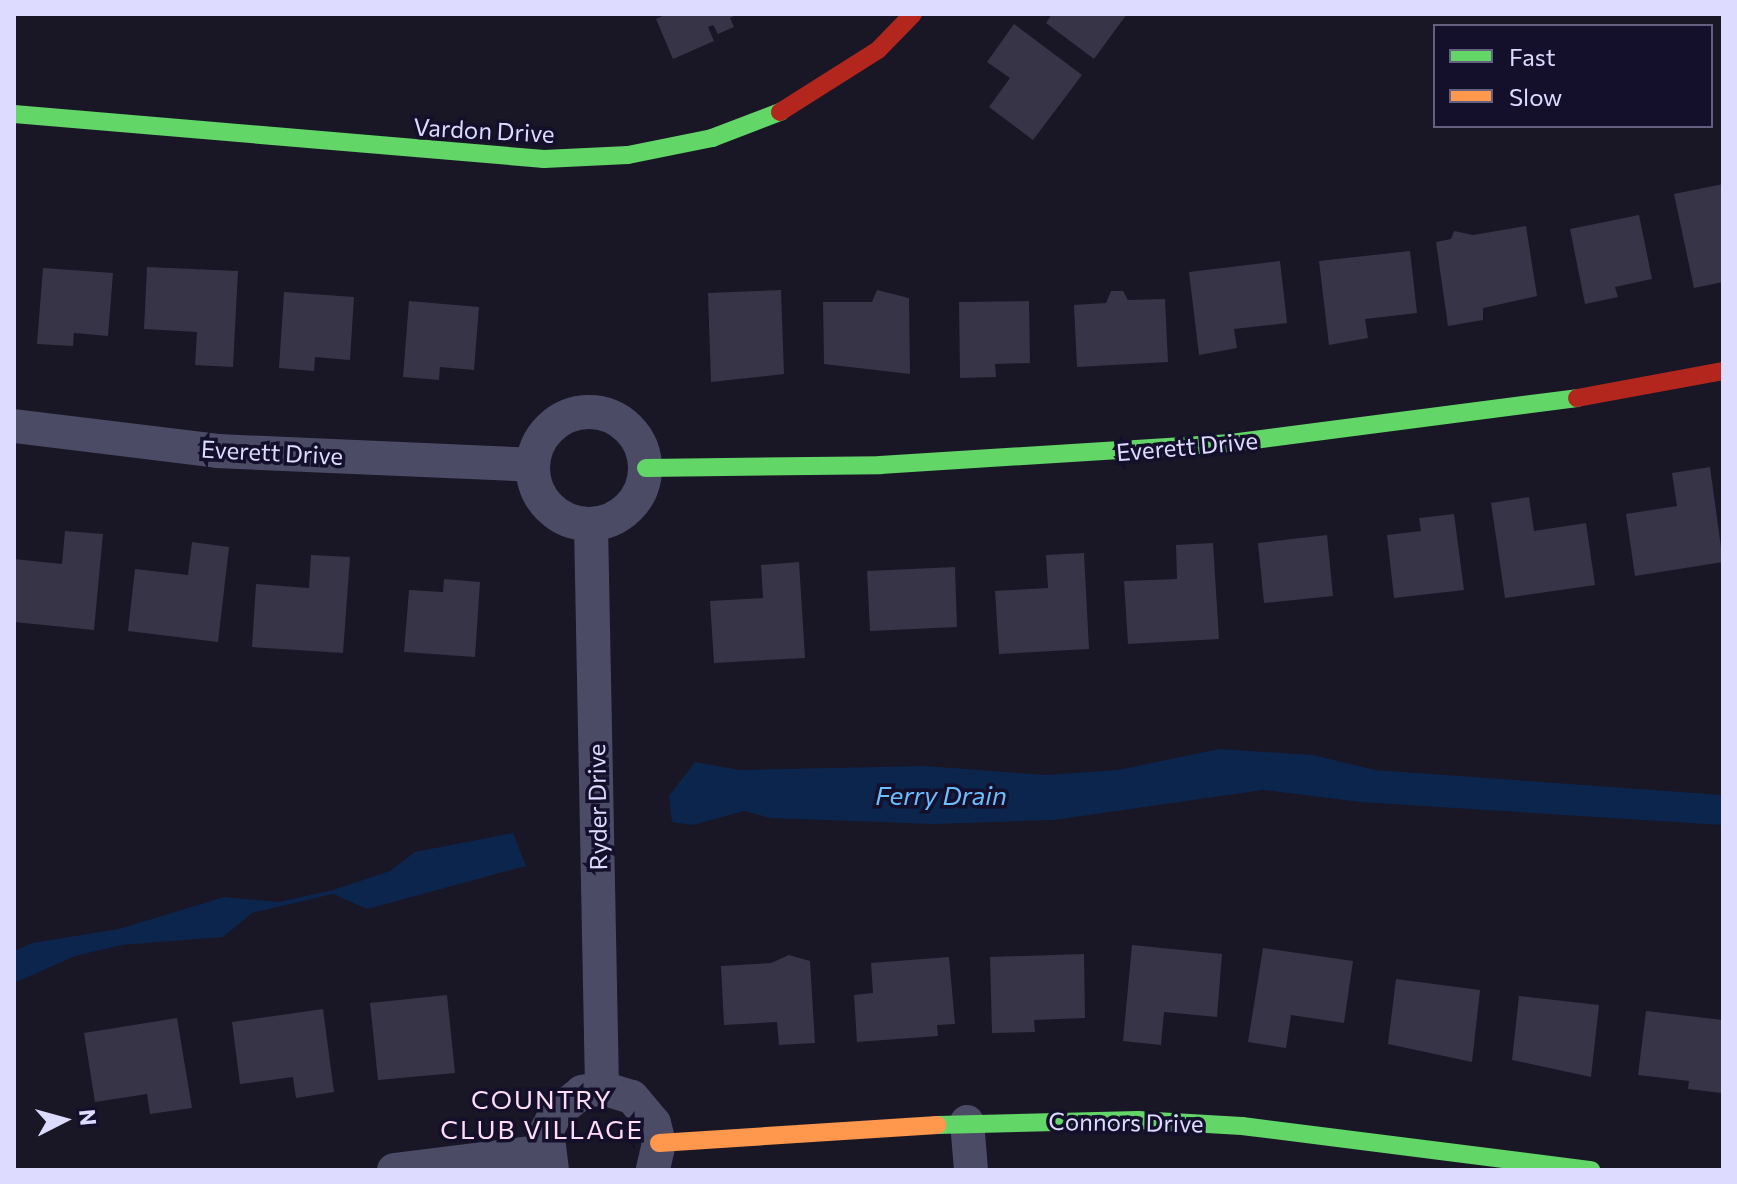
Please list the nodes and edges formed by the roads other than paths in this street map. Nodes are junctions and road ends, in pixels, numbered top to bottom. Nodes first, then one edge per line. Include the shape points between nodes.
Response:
1 (913, 14) edge
2 (14, 114) edge
3 (1723, 371) edge
4 (14, 426) edge
5 (532, 465) junction
6 (646, 468) junction
7 (591, 525) junction
8 (602, 1088) junction
9 (967, 1122) junction
10 (656, 1156) edge
11 (549, 1160) edge
12 (394, 1170) edge
13 (971, 1170) edge
14 (1591, 1170) edge

1 - 2 street, Vardon Drive via 846,74 783,111 712,138 628,155 544,159 434,153
3 - 6 street, Everett Drive via 1491,413 1231,443 880,465
4 - 5 street, Everett Drive via 217,451
5 - 6 street via 547,431 584,412 605,413 633,430
5 - 7 street via 542,499 556,514
6 - 7 street via 637,499 624,513
7 - 8 street, Ryder Drive
8 - 10 street via 645,1108
8 - 11 street via 582,1092 555,1114
9 - 10 street, Connors Drive
9 - 13 street
9 - 14 street, Connors Drive via 1242,1126
11 - 12 street

